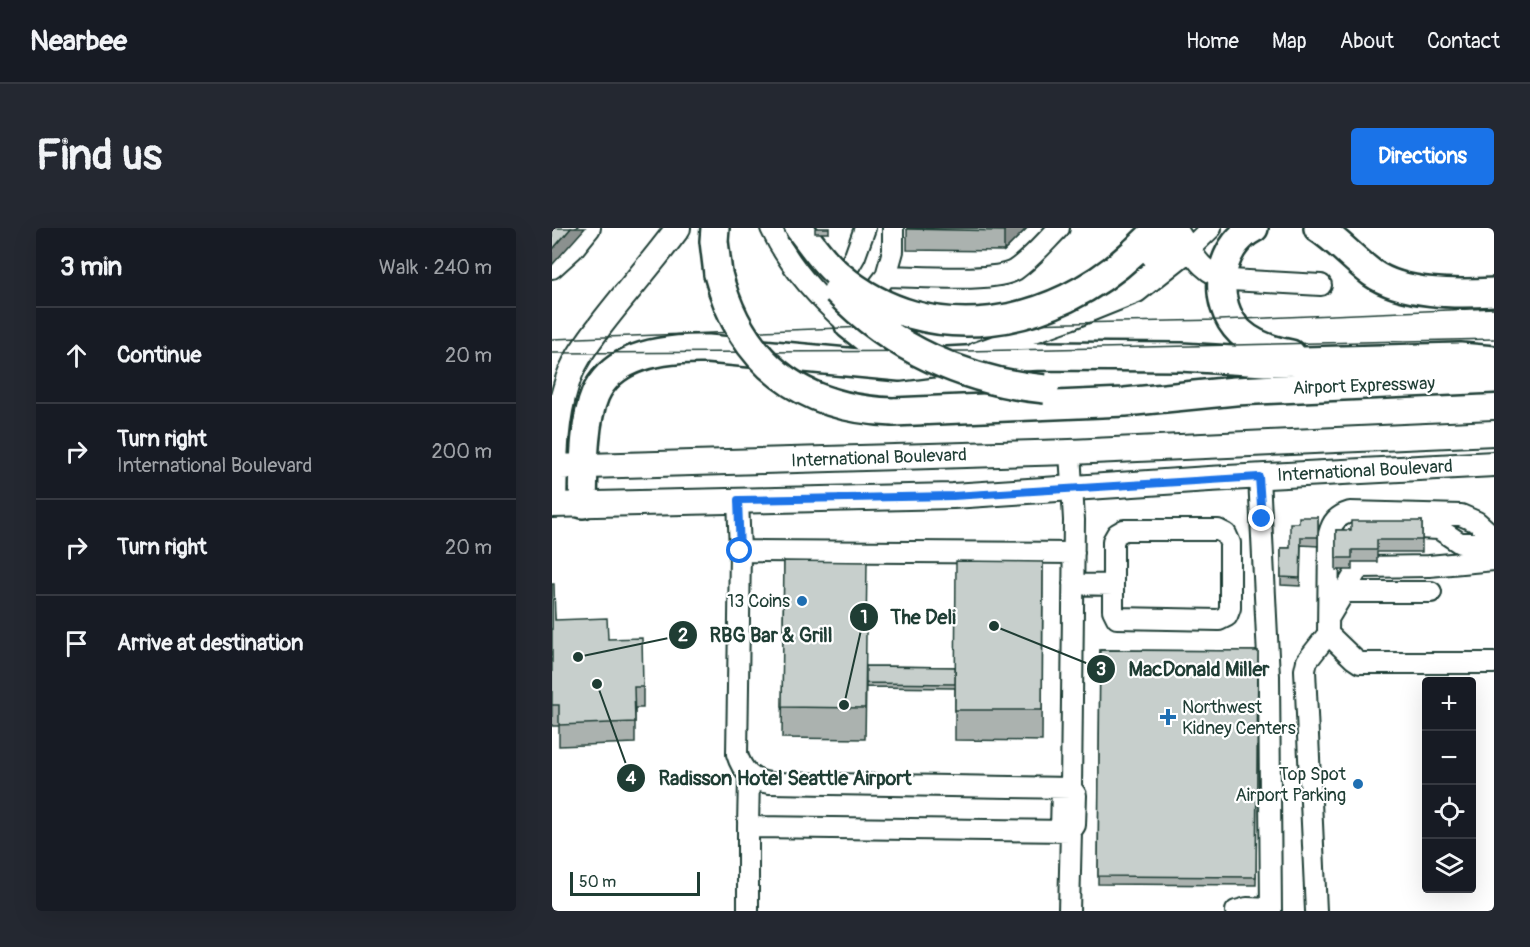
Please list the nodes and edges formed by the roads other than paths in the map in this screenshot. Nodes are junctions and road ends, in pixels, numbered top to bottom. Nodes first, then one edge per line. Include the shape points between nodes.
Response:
1 (590, 228) edge
2 (661, 228) edge
3 (678, 228) edge
4 (715, 228) edge
5 (771, 228) edge
6 (794, 228) edge
7 (799, 228) edge
8 (864, 228) edge
9 (893, 228) edge
10 (1059, 228) edge
11 (1211, 228) edge
12 (1254, 228) edge
13 (1318, 228) edge
14 (1169, 232) edge
15 (1190, 248) junction
16 (552, 268) edge
17 (886, 276) junction
18 (1222, 278) junction
19 (1322, 285) dead end
20 (1494, 292) edge
21 (620, 300) junction
22 (826, 304) junction
23 (1092, 310) junction
24 (849, 325) junction
25 (1494, 360) edge
26 (947, 361) junction
27 (1325, 362) junction
28 (918, 365) junction
29 (1494, 379) edge
30 (1235, 391) junction
31 (1494, 433) edge
32 (1070, 452) junction
33 (1494, 464) edge
34 (584, 466) junction
35 (554, 467) edge
36 (1259, 477) junction
37 (1073, 487) junction
38 (738, 500) junction
39 (583, 504) junction
40 (553, 505) edge
41 (1369, 513) junction
42 (1494, 537) edge
43 (1494, 543) edge
44 (1494, 550) edge
45 (740, 551) junction
46 (1074, 553) junction
47 (1494, 560) edge
48 (1419, 566) junction
49 (1073, 584) junction
50 (1113, 585) junction
51 (1344, 592) junction
52 (1428, 592) dead end
53 (1328, 627) junction
54 (1494, 663) edge
55 (750, 776) junction
56 (1066, 788) junction
57 (748, 827) junction
58 (1066, 831) junction
59 (1271, 910) edge
60 (748, 911) edge
61 (1069, 911) edge
62 (1236, 911) edge
63 (1316, 911) edge

1 - 16 street
2 - 21 main road
3 - 21 main road
4 - 30 highway, bridge via 718,274 728,307 753,349 792,385 840,406 893,412 1125,402
5 - 22 street via 792,264
6 - 30 highway, bridge via 816,266 845,299 908,346 955,368 984,378 1045,388
7 - 14 highway, bridge via 840,276 870,297 910,314 975,323 1003,320 1077,294
8 - 22 street via 855,256
9 - 17 street via 893,251
10 - 17 street via 1007,274
11 - 15 street
12 - 18 highway via 1230,251
13 - 20 highway via 1372,273 1396,285
14 - 15 street
14 - 23 street via 1125,287
15 - 18 street via 1211,274
15 - 23 street via 1137,292
17 - 24 street
18 - 19 street
18 - 27 highway via 1226,309 1239,331 1283,352
21 - 35 main road via 580,354 566,386 558,417
22 - 24 street
23 - 26 street
24 - 28 highway via 893,357
25 - 27 highway via 1460,357
26 - 27 highway via 1149,356
26 - 28 highway
28 - 34 highway via 881,366 708,349 677,350 635,359 612,372 596,394
29 - 30 highway, Airport Expressway
31 - 32 main road, International Boulevard
32 - 34 main road, International Boulevard
32 - 37 street
33 - 36 main road, International Boulevard
34 - 35 main road, International Boulevard
34 - 39 highway
35 - 40 main road
36 - 37 main road, International Boulevard
36 - 59 street via 1269,676
37 - 38 main road, International Boulevard via 953,496
37 - 46 street
38 - 39 main road, International Boulevard
38 - 45 street
39 - 40 main road, International Boulevard
41 - 42 street via 1461,515 1477,522
41 - 43 street via 1397,528 1439,529 1460,543
41 - 53 street via 1343,514 1331,526
44 - 48 street via 1443,554
45 - 46 street
45 - 55 street via 737,754
46 - 49 street
47 - 48 street
48 - 51 street via 1362,567
49 - 50 street
49 - 56 street
50 - 50 street via 1113,541 1120,531 1222,531 1229,538 1230,609 1223,619 1117,618 1113,610
51 - 52 street
51 - 53 street
53 - 54 street via 1356,661 1365,663
53 - 63 street via 1305,670
55 - 56 street via 770,783
55 - 57 street
56 - 58 street
57 - 58 street
57 - 60 street
58 - 61 street
59 - 62 street

